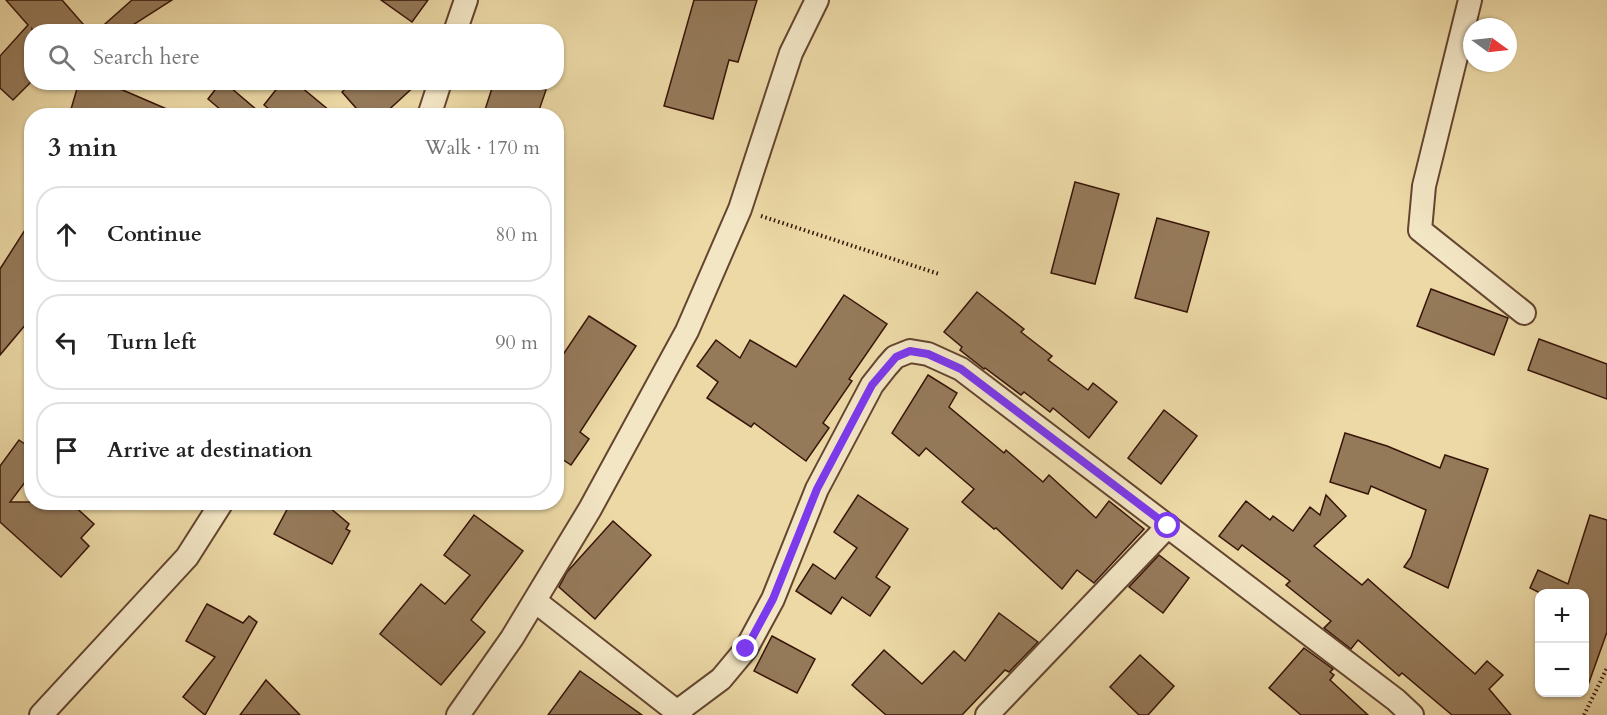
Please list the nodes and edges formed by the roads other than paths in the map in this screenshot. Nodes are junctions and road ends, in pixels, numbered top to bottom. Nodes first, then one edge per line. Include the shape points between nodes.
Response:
1 (466, 0) edge
2 (816, 0) edge
3 (1470, 0) edge
4 (458, 24) edge
5 (437, 90) edge
6 (432, 108) edge
7 (1524, 313) dead end
8 (217, 510) edge
9 (1168, 526) junction
10 (535, 601) junction
11 (1397, 710) edge
12 (680, 713) edge
13 (41, 715) edge
14 (458, 715) edge
15 (987, 715) edge

1 - 4 street
2 - 10 street via 791,53 740,209 687,331 590,510
3 - 7 street via 1424,186 1420,230
5 - 6 street
8 - 13 street via 187,557
9 - 11 street
9 - 12 street via 961,369 928,354 910,351 896,357 872,385 817,489 773,599 746,649 721,680
9 - 15 street
10 - 12 street
10 - 14 street

